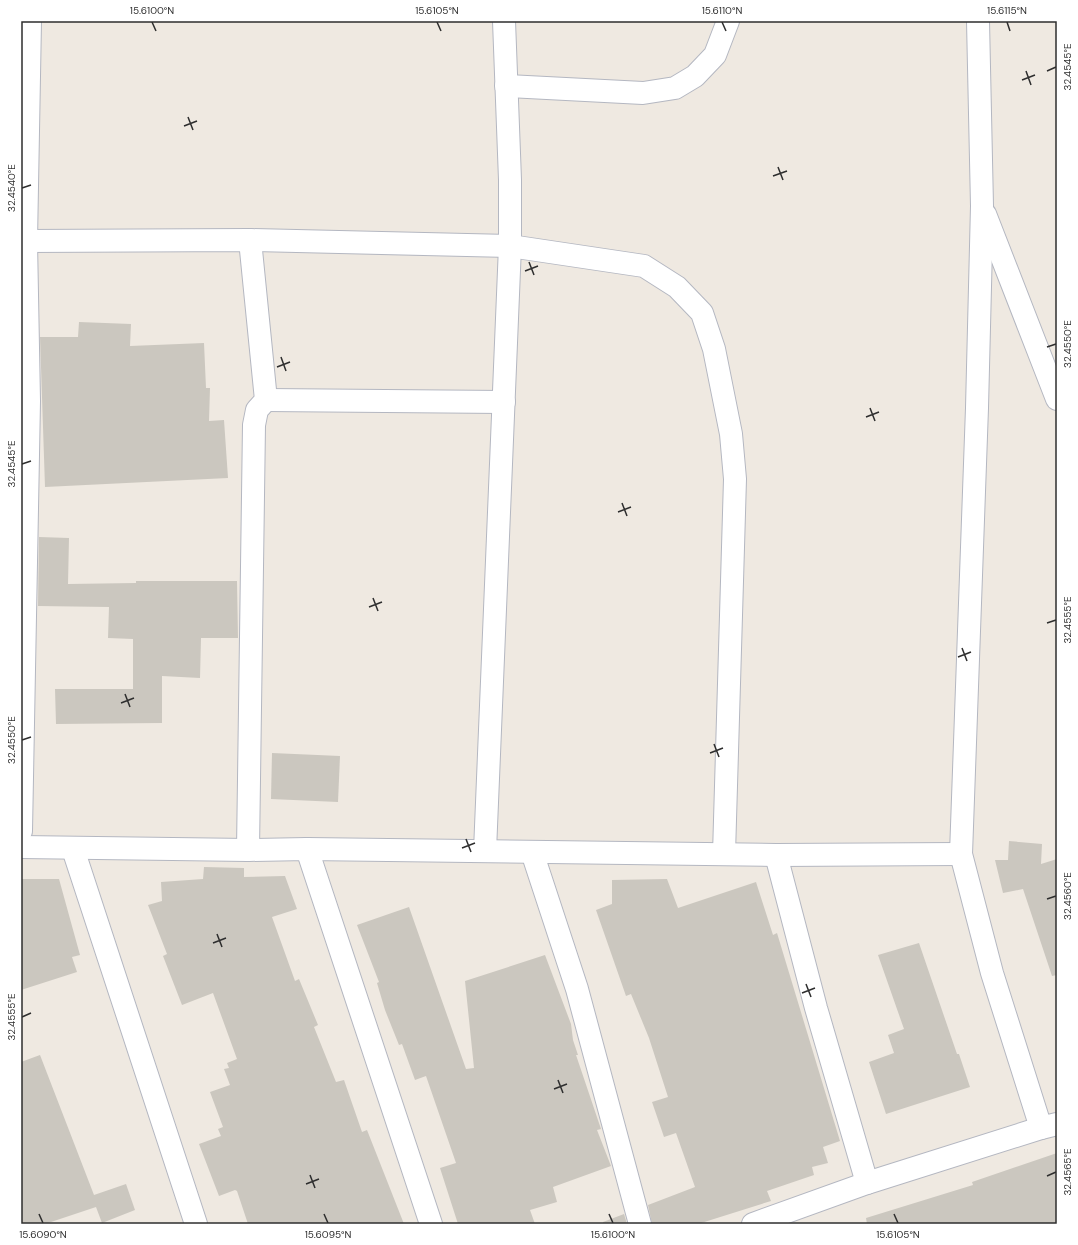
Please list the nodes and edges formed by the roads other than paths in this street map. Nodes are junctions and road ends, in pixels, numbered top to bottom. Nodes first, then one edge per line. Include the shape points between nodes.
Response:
1 (30, 21) edge
2 (504, 21) edge
3 (728, 21) edge
4 (978, 21) edge
5 (506, 86) junction
6 (982, 206) junction
7 (250, 240) junction
8 (26, 241) junction
9 (510, 246) junction
10 (1057, 399) edge
11 (266, 400) junction
12 (25, 401) edge
13 (504, 402) junction
14 (21, 832) edge
15 (21, 847) edge
16 (307, 848) junction
17 (73, 849) junction
18 (248, 850) junction
19 (485, 851) junction
20 (532, 852) junction
21 (724, 854) junction
22 (961, 854) junction
23 (776, 855) junction
24 (1049, 1126) edge
25 (867, 1183) junction
26 (196, 1224) edge
27 (431, 1224) edge
28 (640, 1224) edge
29 (754, 1224) edge

1 - 8 street
2 - 5 street
3 - 5 street via 715,55 695,76 675,88 643,93
4 - 6 street
5 - 9 street
6 - 10 street
6 - 22 street
7 - 8 street
7 - 9 street
7 - 11 street
8 - 12 street
9 - 13 street
9 - 21 street via 644,266 677,287 702,313 714,349 731,434 735,479
11 - 13 street
11 - 18 street via 257,410 254,425
12 - 14 street
13 - 19 street
15 - 17 street
16 - 18 street
16 - 19 street
16 - 27 street
17 - 18 street
17 - 26 street
19 - 20 street
20 - 21 street
20 - 28 street via 577,989
21 - 23 street
22 - 23 street
22 - 24 street via 992,973
23 - 25 street via 816,1008
24 - 25 street
25 - 29 street

